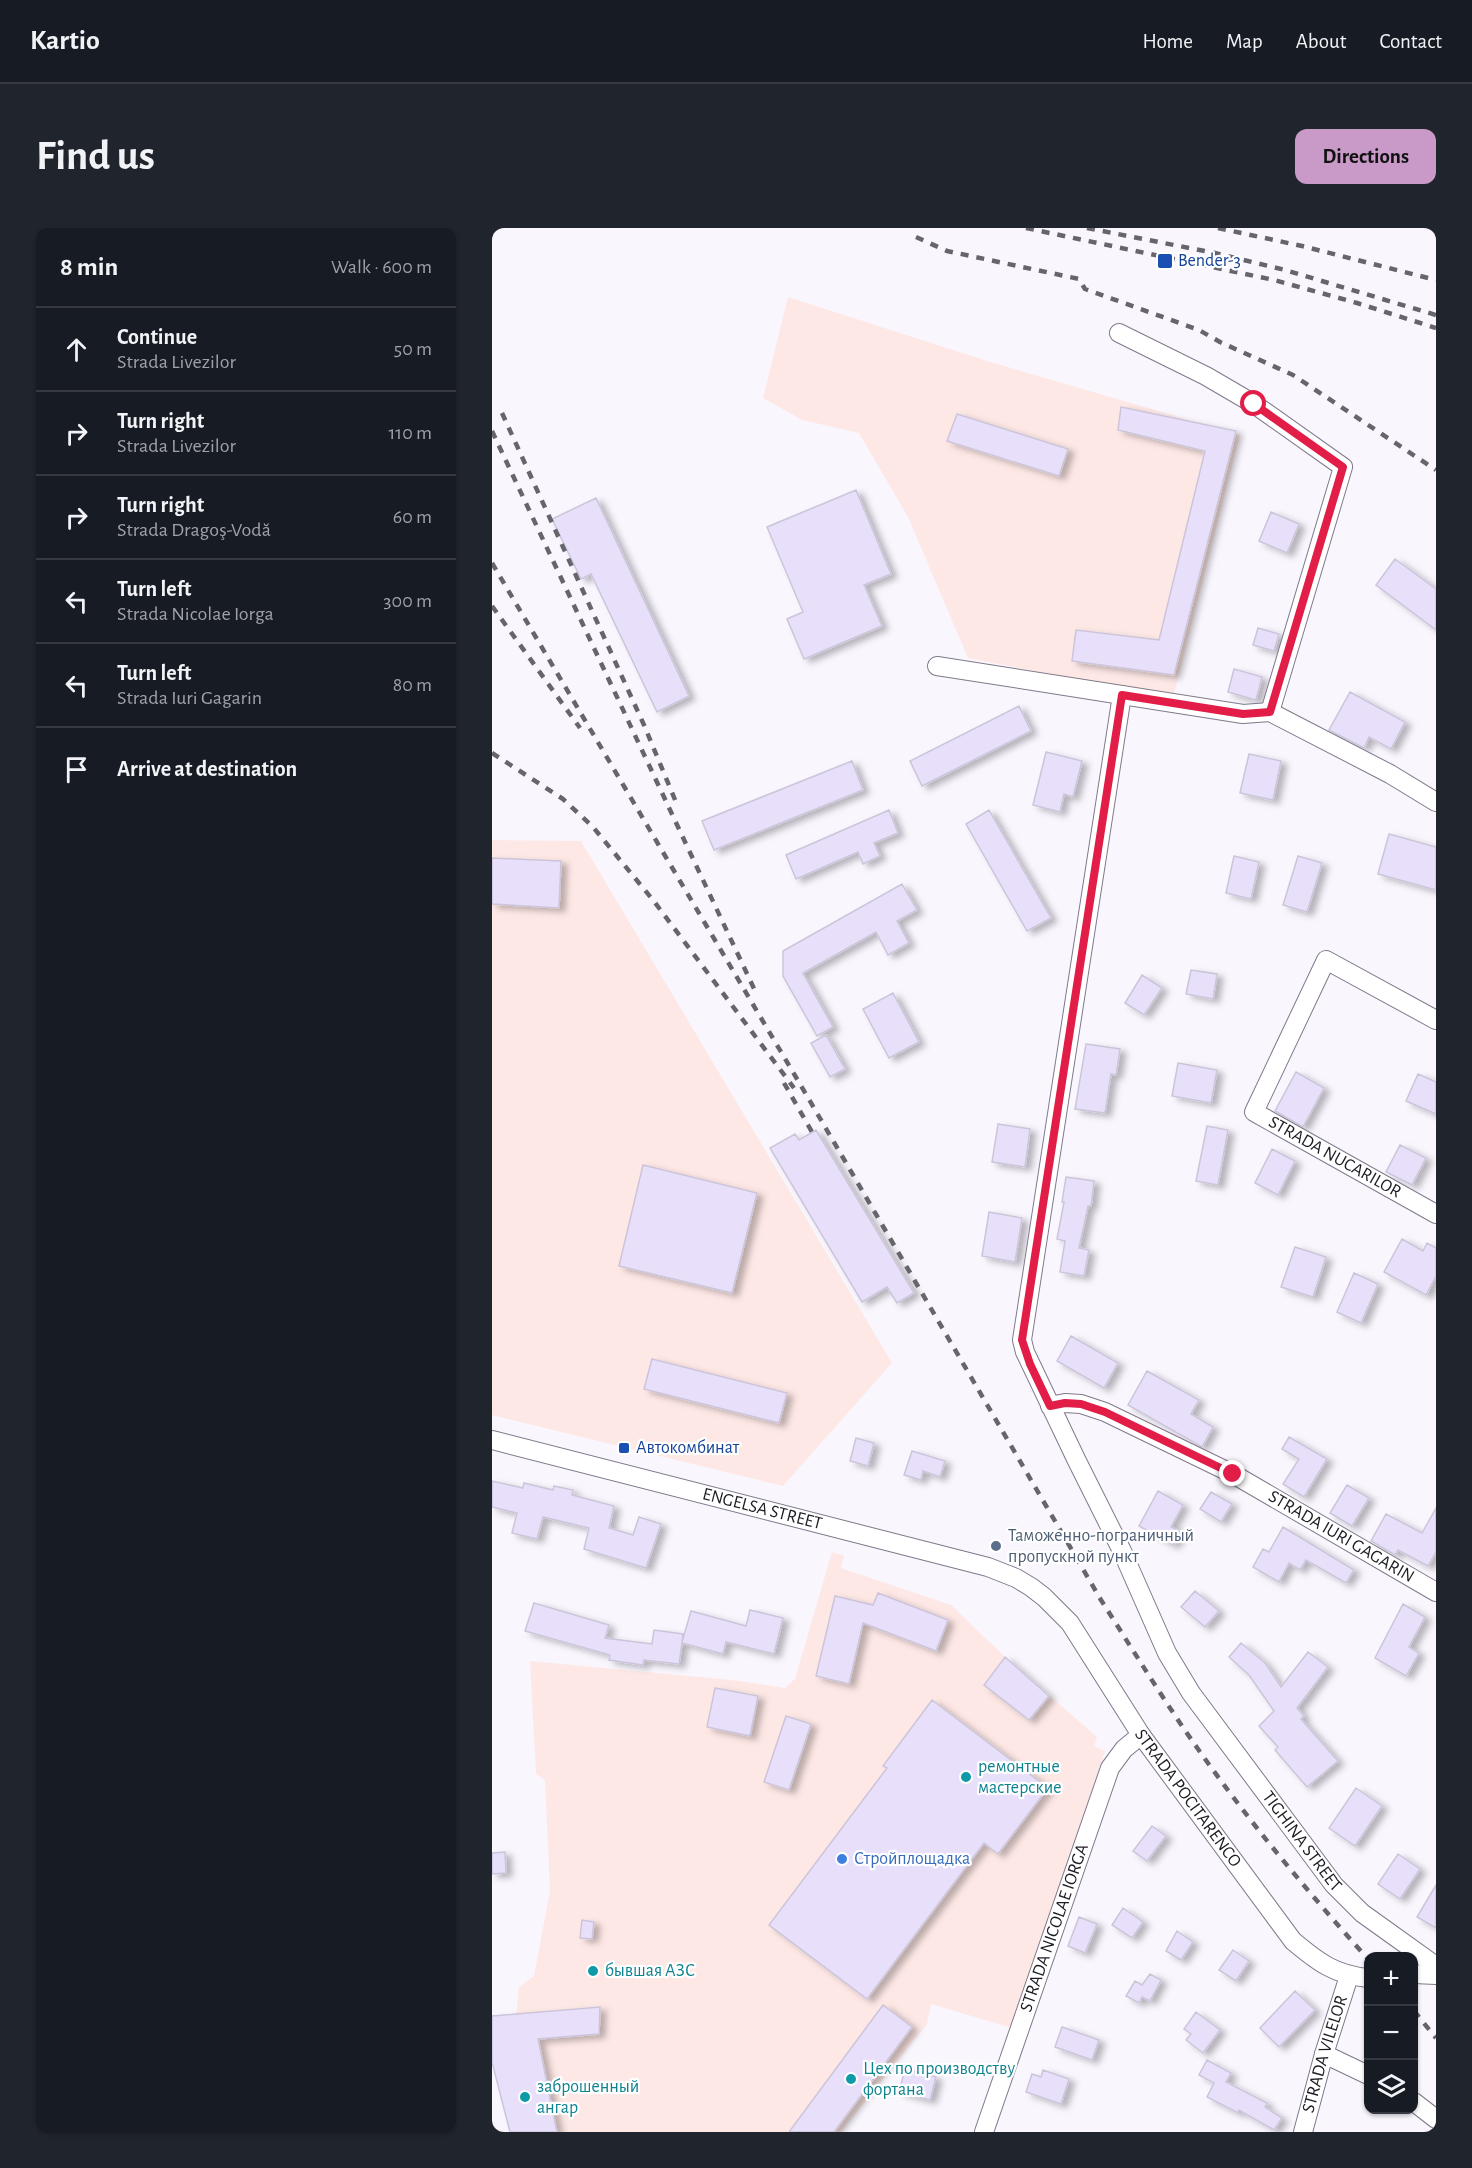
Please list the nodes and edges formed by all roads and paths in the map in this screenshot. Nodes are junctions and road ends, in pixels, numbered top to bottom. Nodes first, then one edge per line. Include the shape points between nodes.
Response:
1 (1119, 333) dead end
2 (937, 666) dead end
3 (1122, 695) junction
4 (1270, 712) junction
5 (1436, 802) edge
6 (1436, 1020) edge
7 (1436, 1214) edge
8 (1050, 1406) junction
9 (492, 1440) edge
10 (1031, 1587) joint
11 (1436, 1592) edge
12 (1142, 1735) junction
13 (1436, 1966) edge
14 (1418, 1974) edge
15 (1436, 1974) edge
16 (1349, 1976) junction
17 (1364, 1978) edge
18 (1324, 2054) junction
19 (1364, 2073) edge
20 (1418, 2106) edge
21 (1436, 2119) edge
22 (984, 2132) edge
23 (1303, 2132) edge

1 - 4 street via 1254,404 1343,467
2 - 3 street
3 - 4 street via 1243,714
3 - 8 street via 1022,1340
4 - 5 street
6 - 7 street, STRADA NUCARILOR via 1326,960 1254,1112
8 - 11 street, STRADA IURI GAGARIN via 1081,1404 1105,1412 1233,1474
8 - 13 street, TIGHINA STREET via 1167,1653 1191,1693 1340,1892 1362,1913
9 - 10 street, ENGELSA STREET via 988,1567
10 - 12 street, STRADA POCITARENCO via 1070,1623
12 - 16 street, STRADA POCITARENCO via 1293,1941 1328,1968
12 - 22 street, STRADA NICOLAE IORGA via 1124,1749 1110,1768
14 - 15 street
16 - 17 street, STRADA POCITARENCO
16 - 18 street, STRADA VILELOR
18 - 19 street
18 - 23 street, STRADA VILELOR
20 - 21 street

